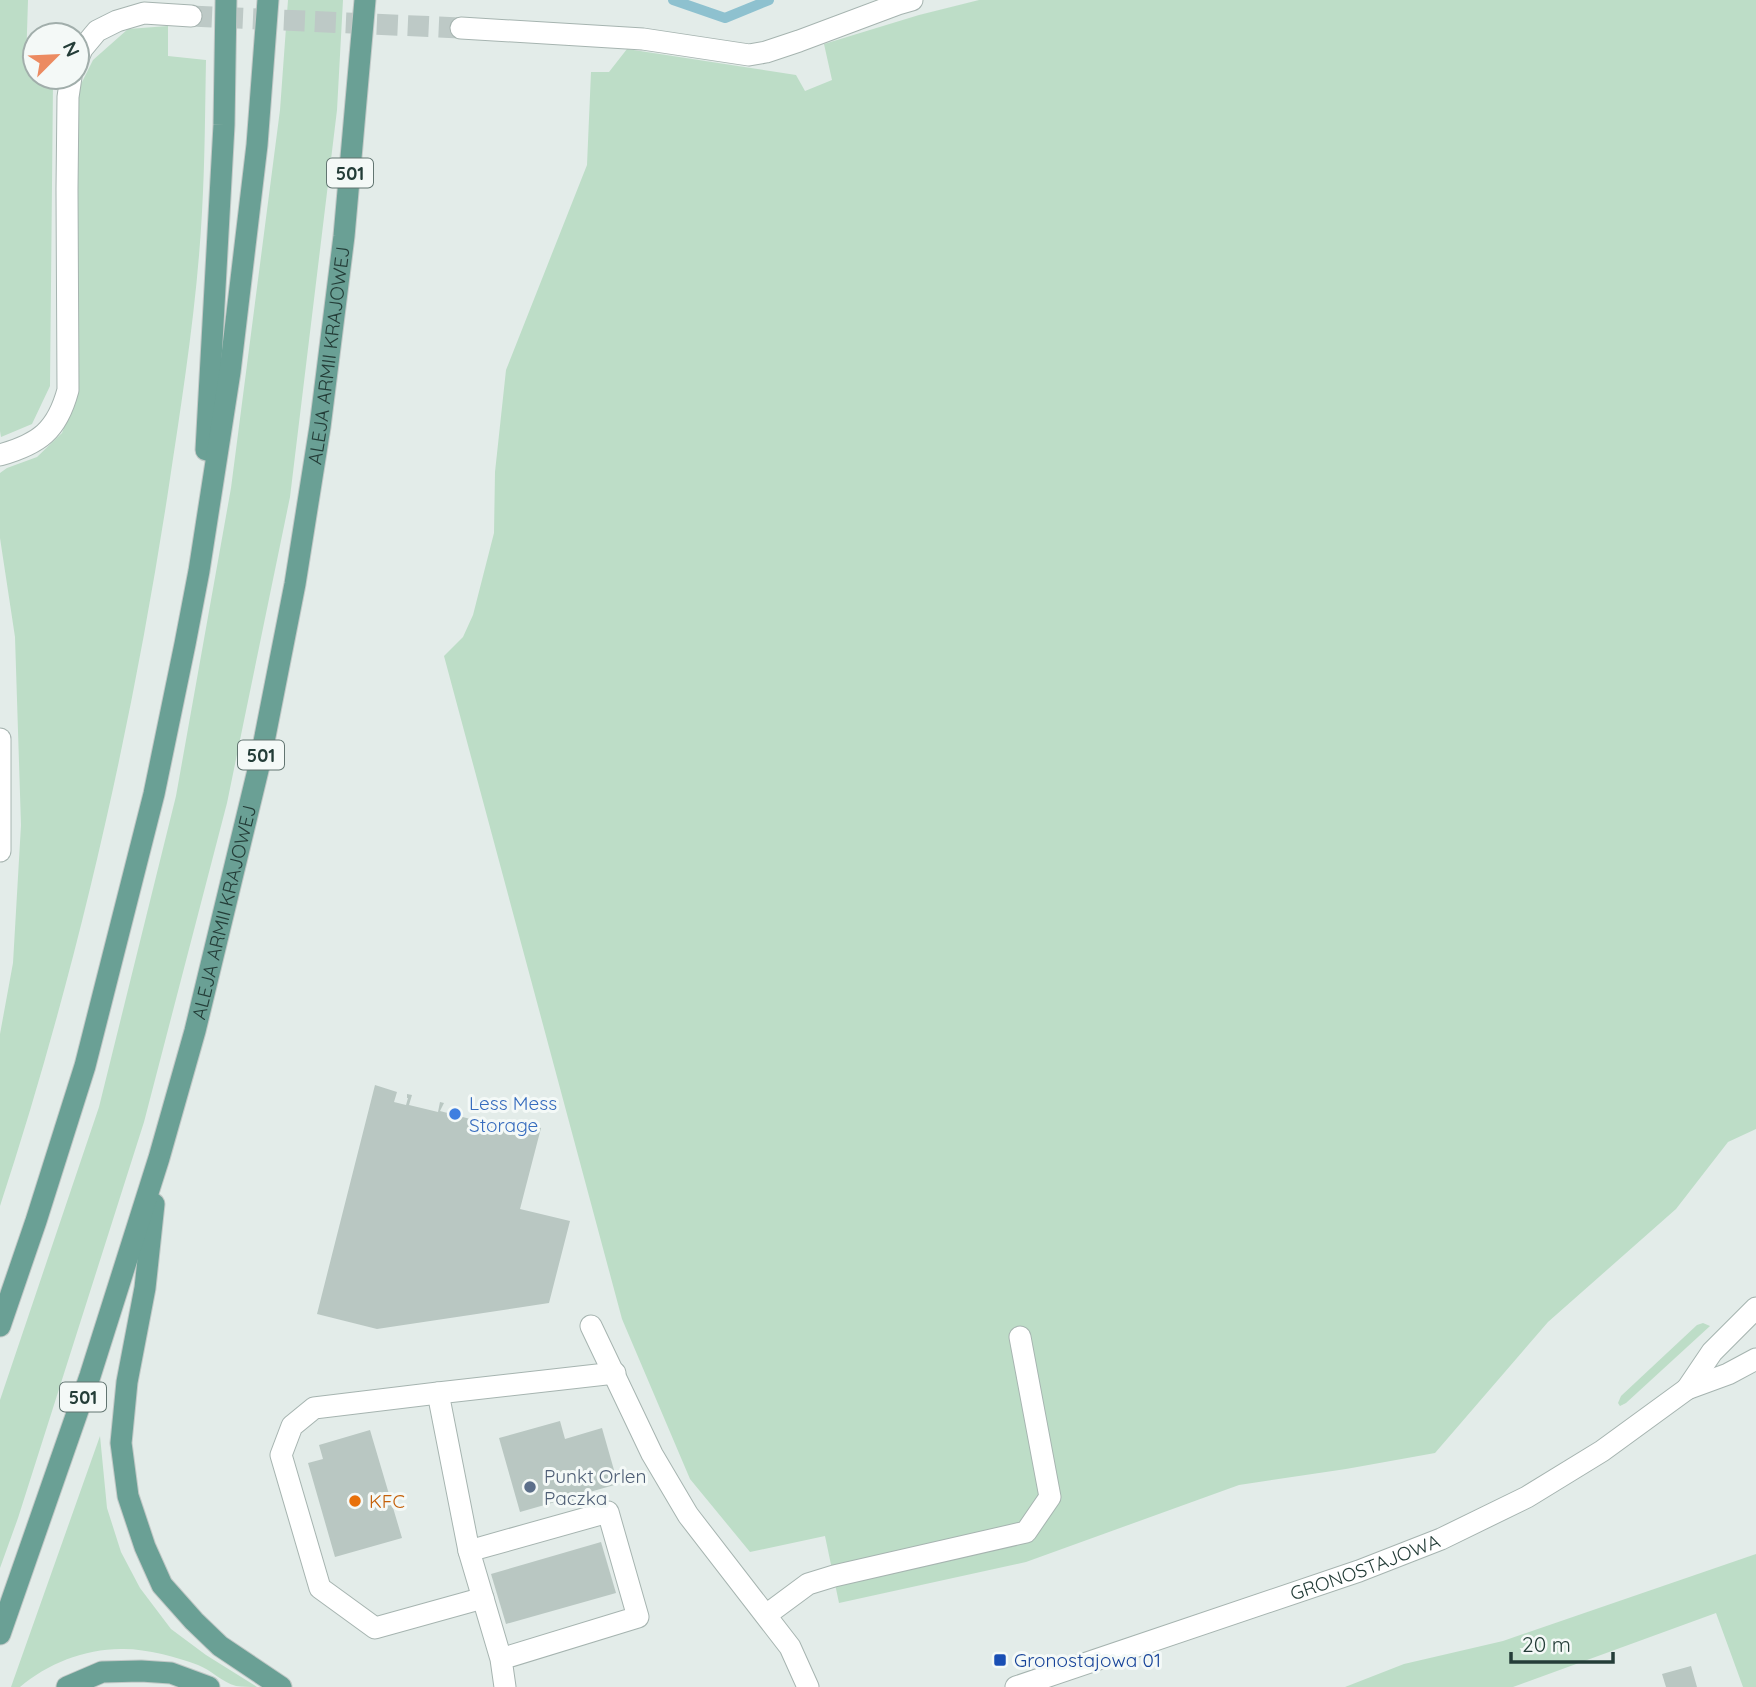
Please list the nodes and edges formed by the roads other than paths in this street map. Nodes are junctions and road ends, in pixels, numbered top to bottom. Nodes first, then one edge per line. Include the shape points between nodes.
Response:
1 (226, 0) edge
2 (268, 0) edge
3 (365, 0) edge
4 (912, 0) edge
5 (191, 16) tunnel mouth
6 (461, 28) tunnel mouth
7 (91, 38) edge
8 (69, 91) edge
9 (0, 455) edge
10 (199, 571) junction
11 (0, 739) edge
12 (0, 851) edge
13 (159, 1158) junction
14 (1756, 1308) edge
15 (0, 1326) edge
16 (591, 1326) dead end
17 (1020, 1337) dead end
18 (1756, 1359) edge
19 (615, 1373) junction
20 (1687, 1389) junction
21 (438, 1393) junction
22 (469, 1551) junction
23 (483, 1598) junction
24 (766, 1615) junction
25 (0, 1634) edge
26 (501, 1659) junction
27 (67, 1687) edge
28 (209, 1687) edge
29 (281, 1687) edge
30 (505, 1687) edge
31 (808, 1687) edge
32 (1016, 1687) edge

1 - 10 main road via 224,125
2 - 10 main road via 257,145 230,372
3 - 13 main road, ALEJA ARMII KRAJOWEJ / 501 via 343,250 309,506 240,846
4 - 6 street via 749,55 643,39
5 - 7 street via 144,13 117,21
8 - 9 street via 68,390 63,410 49,430 37,441
10 - 15 main road via 154,794 86,1066
11 - 12 street
13 - 25 main road, ALEJA ARMII KRAJOWEJ / 501 via 90,1376
13 - 29 main road via 121,1443 128,1496 162,1585 220,1646
14 - 20 street, GRONOSTAJOWA via 1712,1352
16 - 19 street
17 - 24 street via 1050,1497 1026,1532 808,1584
18 - 20 street, GRONOSTAJOWA
19 - 21 street
19 - 24 street via 652,1454 688,1515
20 - 32 street, GRONOSTAJOWA via 1602,1451 1527,1497 1441,1539
21 - 22 street
21 - 23 street via 314,1408 292,1426 281,1455 320,1588 375,1628
22 - 23 street
22 - 26 street via 607,1512 638,1617
23 - 26 street
24 - 31 street via 790,1647
26 - 30 street
27 - 28 main road via 102,1672 141,1671 171,1673

